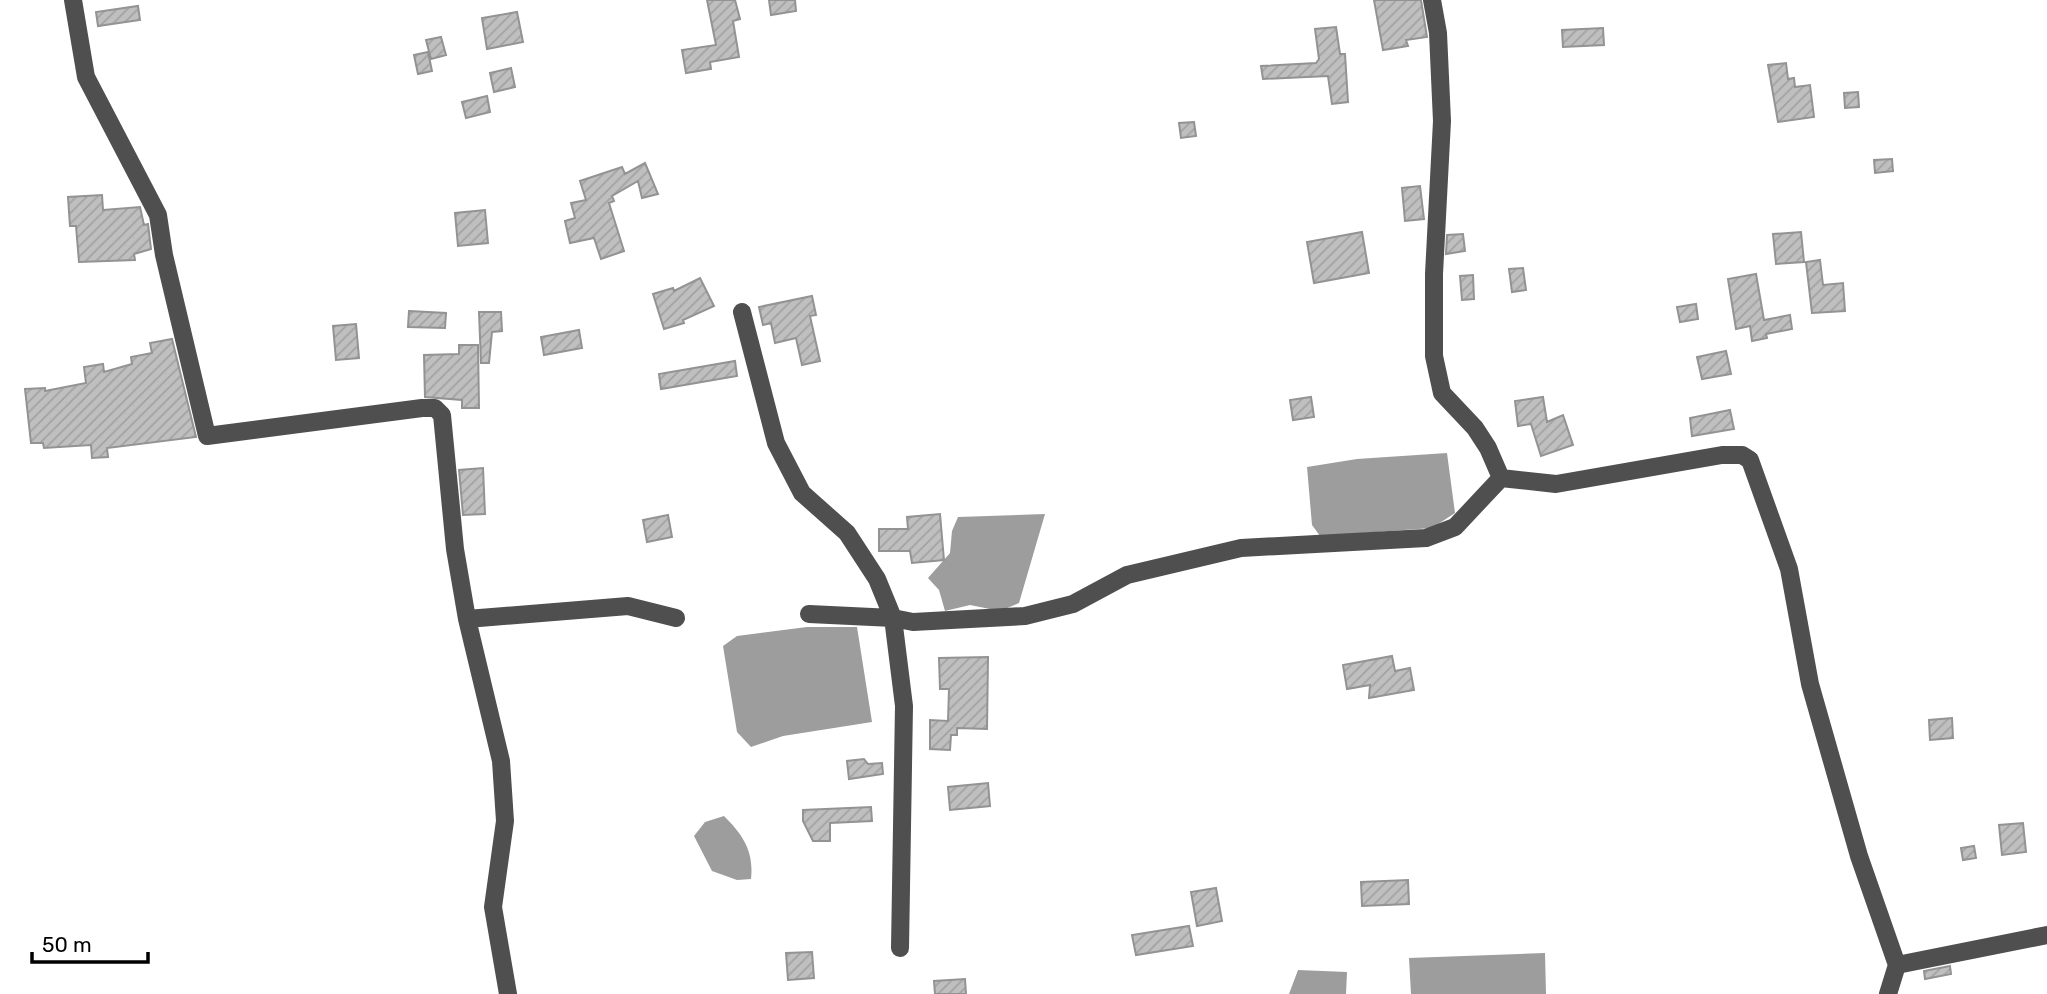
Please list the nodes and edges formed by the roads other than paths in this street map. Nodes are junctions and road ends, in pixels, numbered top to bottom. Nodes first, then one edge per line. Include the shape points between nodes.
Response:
1 (73, 0) edge
2 (1432, 0) edge
3 (742, 312) dead end
4 (1501, 478) junction
5 (809, 614) dead end
6 (676, 618) dead end
7 (893, 618) junction
8 (467, 619) junction
9 (2047, 934) edge
10 (900, 948) dead end
11 (1897, 965) junction
12 (508, 994) edge
13 (1888, 994) edge

1 - 8 street via 86,77 158,215 207,436 435,408 442,415
2 - 4 street via 1442,121 1434,356 1442,393 1475,428
3 - 7 street via 776,443 802,493 848,533 877,579
4 - 7 street via 1455,527 1426,538 1241,548 1127,575 1073,604 1025,616 913,622
4 - 11 street via 1556,484 1722,455 1742,455 1750,460 1789,569 1810,684 1859,856
5 - 7 street
6 - 8 street via 628,606
7 - 10 street via 904,706
8 - 12 street via 500,761 505,821 493,907
9 - 11 street
11 - 13 street

